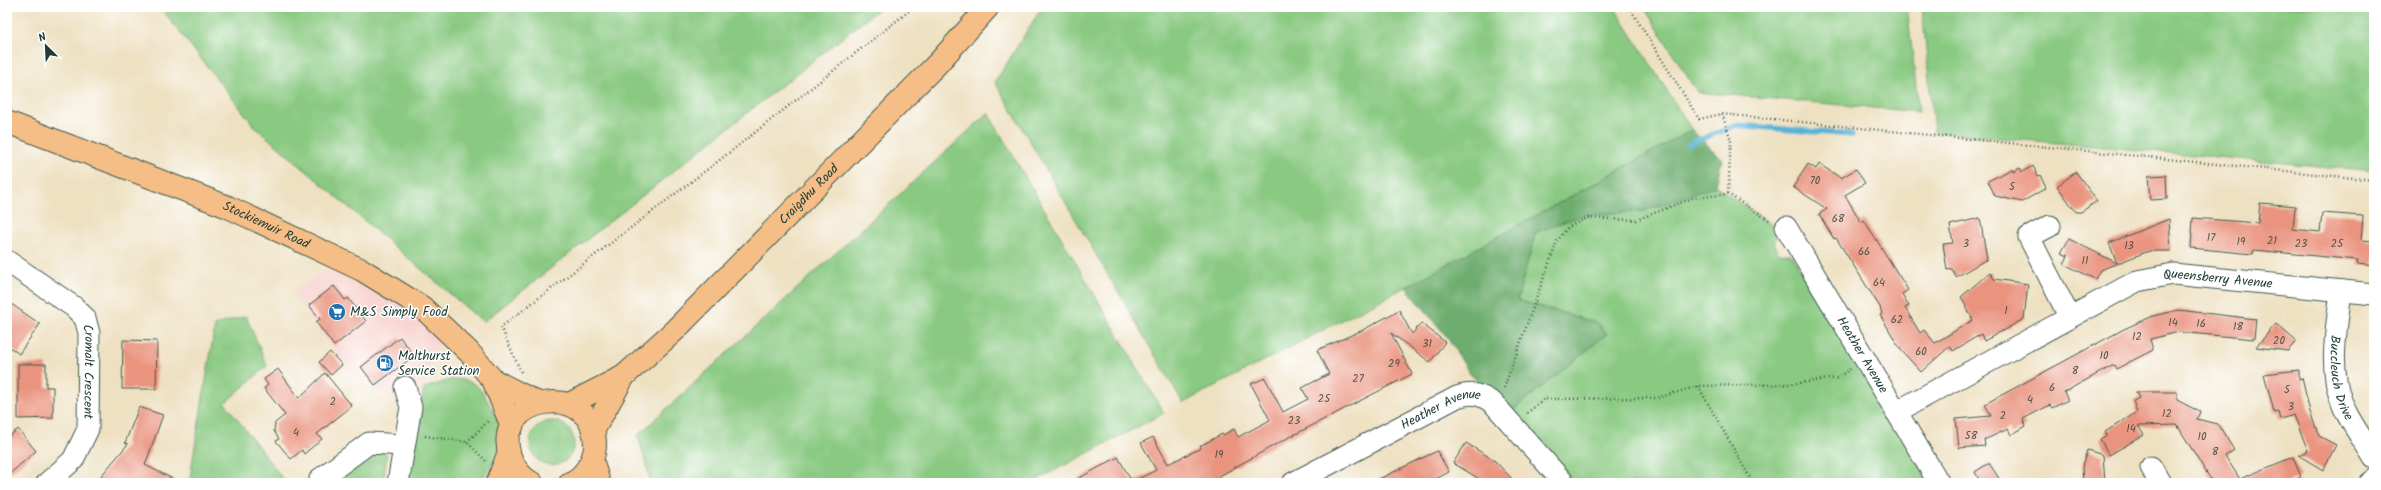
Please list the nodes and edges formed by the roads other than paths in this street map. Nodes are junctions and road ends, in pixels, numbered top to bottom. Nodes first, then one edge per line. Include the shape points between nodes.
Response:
1 (988, 7) edge
2 (7, 122) edge
3 (2050, 226) dead end
4 (1786, 227) road end
5 (7, 261) edge
6 (2341, 291) junction
7 (2374, 294) edge
8 (2070, 316) junction
9 (624, 376) junction
10 (493, 380) junction
11 (405, 387) dead end
12 (538, 403) junction
13 (569, 404) junction
14 (1896, 412) junction
15 (512, 426) junction
16 (593, 431) junction
17 (404, 446) junction
18 (509, 452) junction
19 (2374, 458) edge
20 (592, 459) junction
21 (320, 479) dead end
22 (2374, 480) edge
23 (1302, 481) edge
24 (47, 483) edge
25 (398, 483) edge
26 (497, 483) edge
27 (532, 483) edge
28 (570, 483) edge
29 (600, 483) edge
30 (1564, 483) edge
31 (1939, 483) edge
32 (2370, 483) edge

1 - 9 main road, Craigdhu Road via 939,62 705,300
2 - 10 main road, Stockiemuir Road via 228,207 362,270 422,307 469,352
3 - 8 street via 2029,237
4 - 14 street, Heather Avenue
5 - 24 street, Cromalt Crescent via 74,306 84,318 89,333 88,429 73,460
6 - 7 street, Queensberry Avenue
6 - 8 street, Queensberry Avenue via 2173,274 2137,281
6 - 19 street, Buccleuch Drive via 2335,348 2335,378 2342,403
8 - 14 street, Queensberry Avenue
9 - 13 main road, Craigdhu Road
9 - 16 main road, Craigdhu Road
10 - 12 main road, Stockiemuir Road
10 - 15 main road, Stockiemuir Road
11 - 17 street via 410,407
12 - 13 main road via 548,401
12 - 15 main road via 518,416
13 - 16 main road via 588,420
14 - 31 street, Heather Avenue
15 - 18 main road
16 - 20 main road via 595,441
17 - 21 street via 369,443
17 - 25 street
18 - 26 main road
18 - 27 main road via 518,473
20 - 28 main road via 585,472
20 - 29 main road
22 - 32 street
23 - 30 street, Heather Avenue via 1457,397 1469,393 1481,395 1494,403

